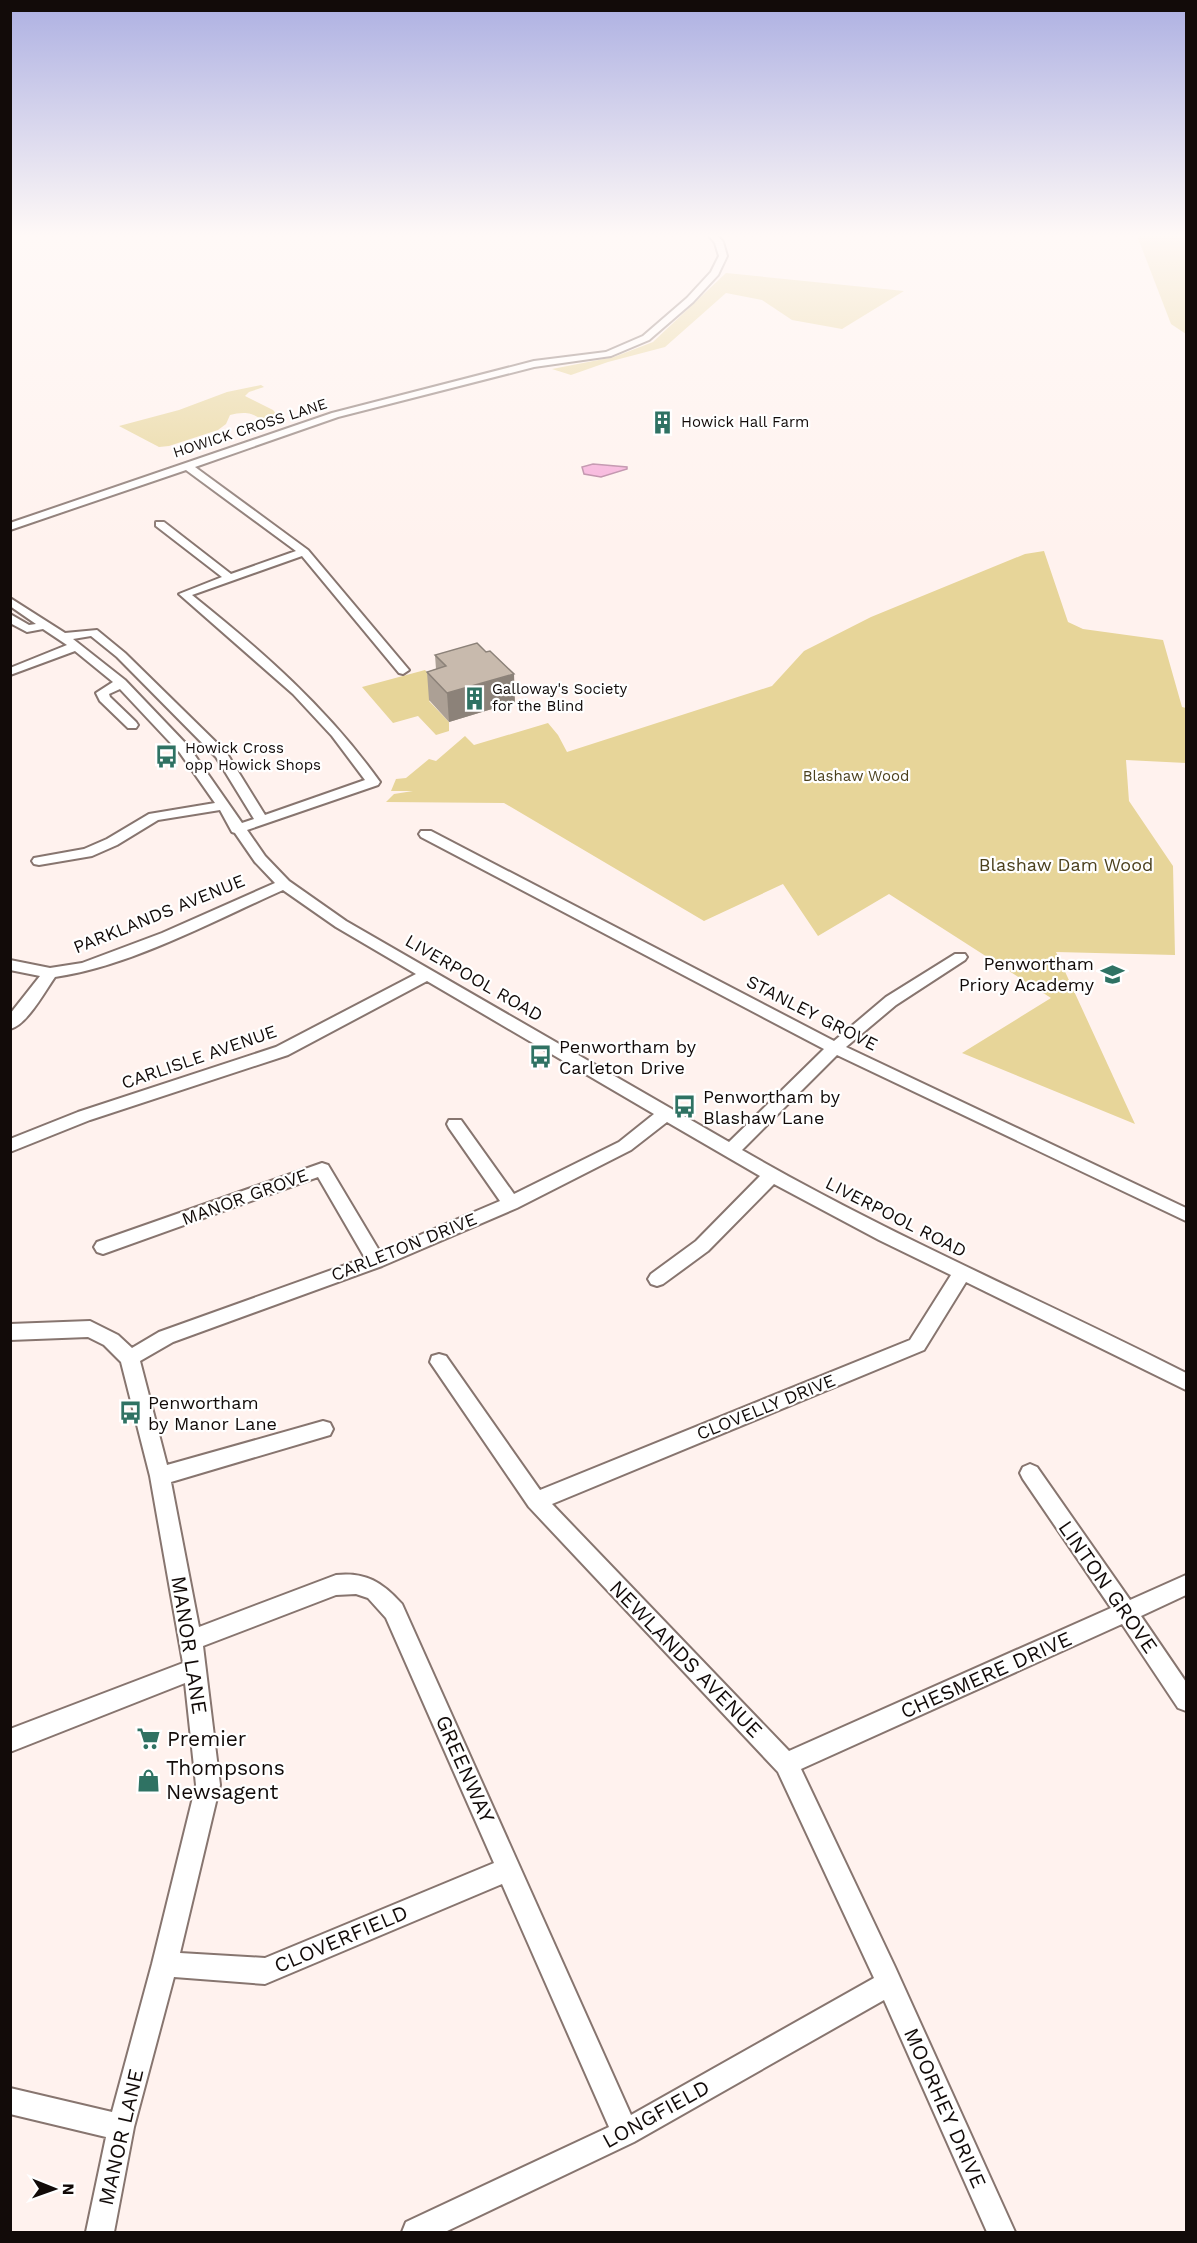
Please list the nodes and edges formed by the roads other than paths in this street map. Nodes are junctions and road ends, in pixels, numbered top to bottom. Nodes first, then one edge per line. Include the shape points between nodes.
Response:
1 (645, 338) edge
2 (186, 465) junction
3 (160, 524) dead end
4 (10, 526) edge
5 (304, 552) junction
6 (228, 577) junction
7 (10, 601) edge
8 (10, 617) edge
9 (45, 625) junction
10 (63, 636) junction
11 (76, 646) junction
12 (402, 670) dead end
13 (10, 672) edge
14 (120, 683) junction
15 (132, 725) dead end
16 (222, 806) junction
17 (262, 821) junction
18 (237, 829) junction
19 (426, 834) dead end
20 (39, 861) dead end
21 (284, 884) junction
22 (960, 957) dead end
23 (10, 965) edge
24 (50, 973) junction
25 (426, 975) junction
26 (10, 1024) edge
27 (835, 1048) junction
28 (667, 1113) junction
29 (455, 1124) dead end
30 (10, 1146) edge
31 (731, 1150) junction
32 (772, 1175) junction
33 (511, 1203) junction
34 (1186, 1215) edge
35 (103, 1247) dead end
36 (376, 1261) junction
37 (962, 1273) junction
38 (657, 1279) dead end
39 (10, 1332) edge
40 (130, 1358) junction
41 (439, 1362) dead end
42 (1186, 1382) edge
43 (323, 1429) dead end
44 (1030, 1473) dead end
45 (160, 1476) junction
46 (536, 1501) junction
47 (1186, 1585) edge
48 (1126, 1612) junction
49 (191, 1640) junction
50 (196, 1668) junction
51 (1186, 1700) edge
52 (10, 1741) edge
53 (786, 1764) junction
54 (509, 1869) junction
55 (165, 1964) junction
56 (889, 1983) junction
57 (10, 2101) edge
58 (121, 2127) junction
59 (625, 2133) junction
60 (100, 2232) edge
61 (416, 2232) edge
62 (1001, 2232) edge

1 - 2 street, HOWICK CROSS LANE via 608,354 534,364 335,415
2 - 4 street, HOWICK CROSS LANE
2 - 5 street
3 - 6 street
5 - 6 street
5 - 12 street
6 - 17 street via 185,594 251,647 305,699 373,782
7 - 9 street, LIVERPOOL ROAD
8 - 9 street, LIVERPOOL ROAD via 27,629
9 - 10 street, LIVERPOOL ROAD
10 - 11 street, LIVERPOOL ROAD
10 - 17 street via 93,632 121,655 221,755
11 - 13 street
11 - 14 street, LIVERPOOL ROAD
14 - 15 street via 102,693
14 - 16 street, LIVERPOOL ROAD via 185,750
16 - 18 street, LIVERPOOL ROAD
16 - 20 street via 154,817 74,860
17 - 18 street
18 - 21 street, LIVERPOOL ROAD
19 - 27 street, STANLEY GROVE
21 - 24 street, PARKLANDS AVENUE via 85,968
21 - 25 street, LIVERPOOL ROAD
22 - 27 street via 891,1000
23 - 24 street, PARKLANDS AVENUE
24 - 26 street
25 - 28 street, LIVERPOOL ROAD
25 - 30 street, CARLISLE AVENUE via 282,1051 84,1116
27 - 31 street
27 - 34 street, STANLEY GROVE
28 - 31 street, LIVERPOOL ROAD
28 - 33 street, CARLETON DRIVE via 625,1146
29 - 33 street
31 - 32 street, LIVERPOOL ROAD
32 - 37 street, LIVERPOOL ROAD
32 - 38 street via 702,1246
33 - 36 street, CARLETON DRIVE
35 - 36 street, MANOR GROVE via 322,1169
36 - 40 street, CARLETON DRIVE via 166,1337
37 - 42 street, LIVERPOOL ROAD
37 - 46 street, CLOVELLY DRIVE via 917,1345
39 - 40 street via 90,1329 111,1340
40 - 45 street, MANOR LANE
41 - 46 street, NEWLANDS AVENUE
43 - 45 street
44 - 48 street, LINTON GROVE
45 - 49 street, MANOR LANE
46 - 53 street, NEWLANDS AVENUE
47 - 48 street, CHESMERE DRIVE
48 - 51 street, LINTON GROVE
48 - 53 street, CHESMERE DRIVE
49 - 50 street, MANOR LANE
49 - 54 street, GREENWAY via 336,1585 353,1583 374,1588 394,1611
50 - 52 street
50 - 55 street, MANOR LANE via 208,1785
53 - 56 street, NEWLANDS AVENUE
54 - 55 street, CLOVERFIELD via 265,1971
54 - 59 street, GREENWAY
55 - 58 street, MANOR LANE
56 - 59 street, LONGFIELD
56 - 62 street, MOORHEY DRIVE
57 - 58 street
58 - 60 street, MANOR LANE
59 - 61 street, LONGFIELD

